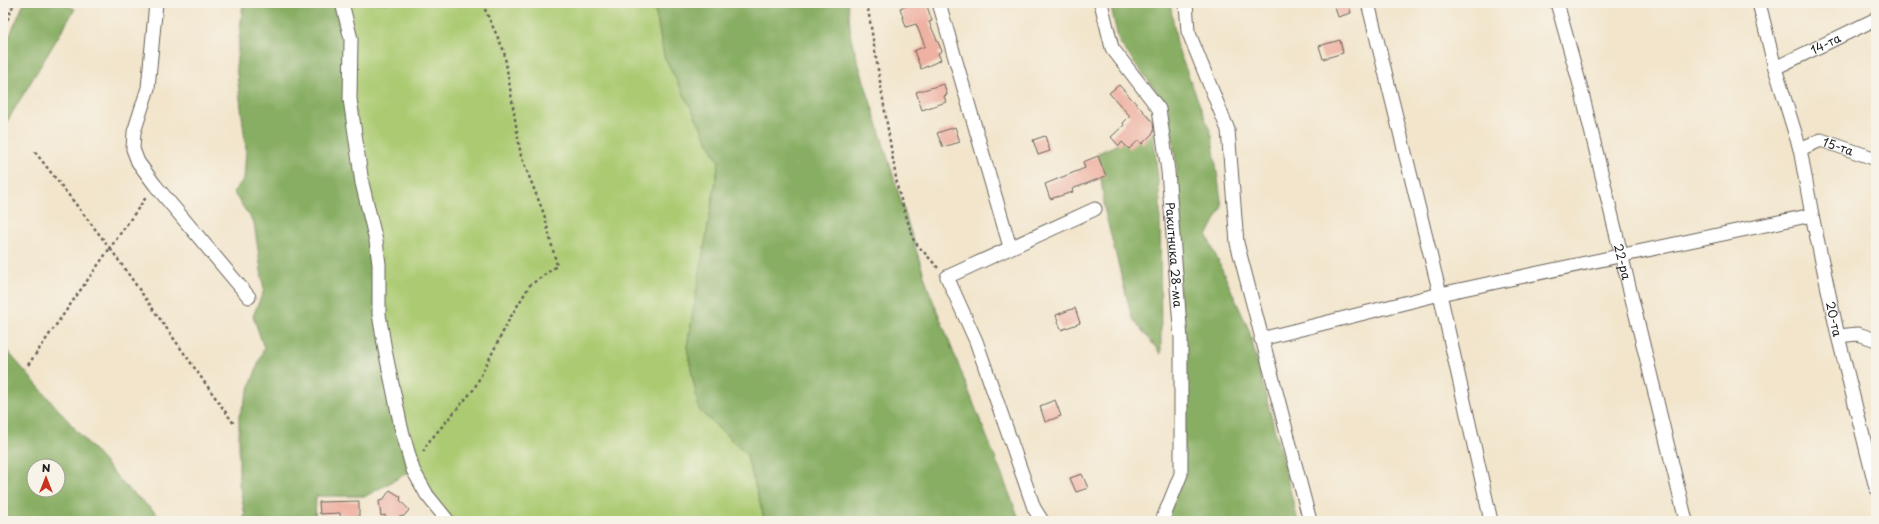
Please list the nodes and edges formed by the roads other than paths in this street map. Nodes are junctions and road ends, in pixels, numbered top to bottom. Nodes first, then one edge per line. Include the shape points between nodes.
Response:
1 (156, 3) edge
2 (342, 3) edge
3 (939, 3) edge
4 (1101, 3) edge
5 (1186, 3) edge
6 (1368, 3) edge
7 (1557, 3) edge
8 (1759, 3) edge
9 (1876, 19) edge
10 (1775, 68) junction
11 (1800, 149) junction
12 (1876, 159) edge
13 (1095, 209) dead end
14 (1812, 215) junction
15 (1010, 247) junction
16 (1621, 256) junction
17 (1440, 294) junction
18 (249, 297) dead end
19 (1838, 336) junction
20 (1261, 339) junction
21 (1876, 340) edge
22 (1876, 488) edge
23 (448, 521) edge
24 (1042, 521) edge
25 (1162, 521) edge
26 (1310, 521) edge
27 (1491, 521) edge
28 (1686, 521) edge

1 - 18 street via 148,88 134,132 132,149 155,185
2 - 23 street via 352,38 352,114 362,183 379,264 379,314 401,427 413,470 427,495
3 - 15 street
4 - 25 street, Ракитника 28-ма via 1112,48 1159,109 1168,172 1181,339 1181,474
5 - 20 street via 1188,31 1228,130 1236,243
6 - 17 street
7 - 16 street, 22-ра
8 - 10 street, 20-та
9 - 10 street, 14-та
10 - 11 street, 20-та
11 - 12 street, 15-та via 1821,140
11 - 14 street, 20-та
13 - 15 street
14 - 16 street
14 - 19 street, 20-та
15 - 24 street via 947,277 976,341 1034,508
16 - 17 street
16 - 28 street, 22-ра
17 - 20 street
17 - 27 street
19 - 21 street via 1858,334
19 - 22 street, 20-та
20 - 26 street

